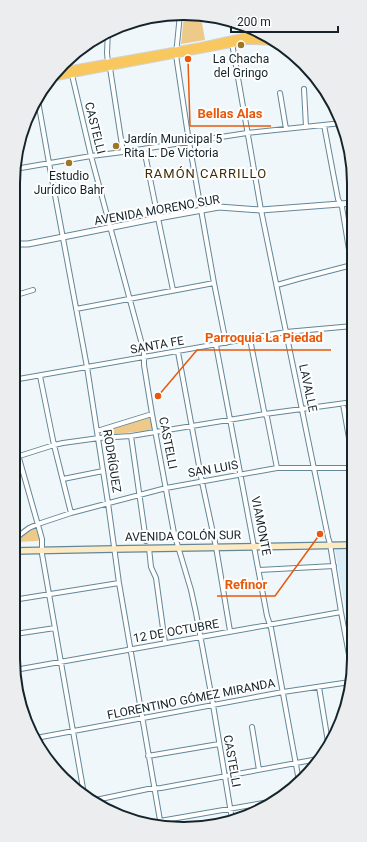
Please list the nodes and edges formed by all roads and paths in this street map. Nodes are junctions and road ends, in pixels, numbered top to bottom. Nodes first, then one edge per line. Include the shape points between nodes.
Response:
1 (179, 20) edge
2 (254, 36) edge
3 (108, 39) edge
4 (232, 42) junction
5 (264, 42) edge
6 (176, 53) junction
7 (109, 65) junction
8 (66, 71) edge
9 (72, 74) junction
10 (61, 76) edge
11 (304, 89) dead end
12 (280, 92) dead end
13 (39, 107) edge
14 (336, 124) edge
15 (324, 125) junction
16 (306, 127) junction
17 (286, 129) junction
18 (247, 133) junction
19 (189, 142) junction
20 (144, 149) junction
21 (123, 152) junction
22 (91, 156) junction
23 (49, 163) junction
24 (20, 168) edge
25 (347, 203) edge
26 (340, 204) junction
27 (201, 210) junction
28 (262, 210) junction
29 (158, 218) junction
30 (111, 228) junction
31 (347, 236) edge
32 (63, 237) junction
33 (20, 244) edge
34 (347, 267) edge
35 (214, 283) junction
36 (277, 285) junction
37 (33, 290) dead end
38 (173, 290) junction
39 (20, 294) edge
40 (130, 299) junction
41 (76, 309) junction
42 (347, 327) edge
43 (286, 332) junction
44 (250, 339) junction
45 (226, 343) junction
46 (216, 345) junction
47 (178, 352) junction
48 (144, 357) junction
49 (87, 367) junction
50 (40, 376) junction
51 (20, 379) edge
52 (347, 403) edge
53 (343, 404) junction
54 (302, 409) junction
55 (152, 414) junction
56 (266, 414) junction
57 (230, 420) junction
58 (192, 426) junction
59 (347, 427) edge
60 (97, 431) junction
61 (155, 431) junction
62 (131, 436) junction
63 (99, 438) junction
64 (54, 445) junction
65 (20, 455) edge
66 (20, 463) edge
67 (277, 468) junction
68 (314, 468) junction
69 (347, 468) edge
70 (103, 471) junction
71 (240, 475) junction
72 (63, 479) junction
73 (202, 482) junction
74 (166, 488) junction
75 (139, 495) junction
76 (108, 503) junction
77 (71, 513) junction
78 (38, 524) junction
79 (20, 535) edge
80 (146, 541) dead end
81 (330, 544) junction
82 (347, 545) edge
83 (254, 546) junction
84 (216, 547) junction
85 (114, 548) junction
86 (149, 548) junction
87 (178, 548) junction
88 (20, 551) edge
89 (42, 551) junction
90 (334, 566) junction
91 (259, 570) junction
92 (119, 583) junction
93 (50, 594) junction
94 (20, 599) edge
95 (341, 612) junction
96 (270, 624) junction
97 (55, 628) junction
98 (230, 631) junction
99 (20, 633) edge
100 (201, 637) junction
101 (165, 643) junction
102 (347, 644) edge
103 (130, 649) junction
104 (60, 662) junction
105 (20, 669) edge
106 (345, 683) edge
107 (318, 687) junction
108 (283, 692) junction
109 (213, 706) junction
110 (142, 719) junction
111 (252, 727) dead end
112 (73, 732) junction
113 (327, 736) edge
114 (40, 737) edge
115 (219, 744) junction
116 (148, 756) junction
117 (311, 761) edge
118 (296, 764) junction
119 (260, 770) junction
120 (298, 775) edge
121 (225, 777) junction
122 (83, 787) edge
123 (154, 789) junction
124 (100, 799) edge
125 (257, 804) edge
126 (231, 809) junction
127 (232, 814) edge
128 (159, 820) edge
129 (171, 822) edge

1 - 6 street
2 - 4 highway
3 - 7 street
4 - 5 highway
4 - 6 highway
4 - 18 street, LAVALLE
6 - 7 highway
6 - 19 street
7 - 8 highway
7 - 9 highway
7 - 21 street
9 - 10 highway
9 - 22 street, CASTELLI
11 - 16 street
12 - 17 street
13 - 23 street, RODRÍGUEZ
14 - 15 street
15 - 16 street
15 - 26 street
16 - 17 street
17 - 18 street
18 - 19 street
18 - 28 street, LAVALLE
19 - 20 street
19 - 27 street
20 - 21 street
20 - 29 street
21 - 22 street
22 - 23 street
22 - 30 street, CASTELLI
23 - 24 street
23 - 32 street, RODRÍGUEZ
25 - 26 street, AVENIDA MORENO SUR
26 - 28 street, AVENIDA MORENO SUR
26 - 31 street
27 - 28 street, AVENIDA MORENO SUR via 224,207
27 - 29 street, AVENIDA MORENO SUR
27 - 35 street
28 - 36 street, LAVALLE
29 - 30 street, AVENIDA MORENO SUR
29 - 38 street
30 - 32 street, AVENIDA MORENO SUR
30 - 40 street, CASTELLI
32 - 33 street, AVENIDA MORENO SUR
32 - 41 street, RODRÍGUEZ
34 - 36 street
35 - 38 street
35 - 45 street
36 - 43 street, LAVALLE
37 - 39 street
38 - 40 street
40 - 41 street
40 - 48 street, CASTELLI
41 - 49 street, RODRÍGUEZ
42 - 43 street, SANTA FE
43 - 44 street, SANTA FE
43 - 54 street, LAVALLE
44 - 45 street, SANTA FE
44 - 56 street
45 - 46 street, SANTA FE
46 - 47 street, SANTA FE
46 - 57 street, VIAMONTE
47 - 48 street, SANTA FE
47 - 58 street
48 - 49 street, SANTA FE
48 - 55 street, CASTELLI
49 - 50 street, SANTA FE
49 - 60 street, RODRÍGUEZ
50 - 51 street, SANTA FE
50 - 64 street
52 - 53 street
53 - 54 street
53 - 59 street
54 - 56 street
54 - 68 street, LAVALLE
55 - 60 street
55 - 61 street, CASTELLI
56 - 57 street
56 - 67 street
57 - 58 street
57 - 71 street, VIAMONTE
58 - 61 street
58 - 73 street
60 - 63 street, RODRÍGUEZ
61 - 62 street
61 - 74 street, CASTELLI
62 - 63 street
62 - 75 street
63 - 64 street
63 - 70 street, RODRÍGUEZ
64 - 65 street
64 - 72 street
66 - 78 street
67 - 68 street, SAN LUIS
67 - 71 street, SAN LUIS
68 - 69 street, SAN LUIS
68 - 81 street, LAVALLE
70 - 72 street
70 - 76 street, RODRÍGUEZ
71 - 73 street, SAN LUIS
71 - 83 street, VIAMONTE
72 - 77 street
73 - 74 street, SAN LUIS
73 - 84 street
74 - 75 street, SAN LUIS
74 - 87 street, CASTELLI
75 - 76 street, SAN LUIS
75 - 80 street
76 - 77 street, SAN LUIS
76 - 85 street, RODRÍGUEZ
77 - 78 street, SAN LUIS
78 - 79 street, SAN LUIS
78 - 89 street
81 - 82 main road, AVENIDA COLÓN SUR
81 - 83 main road, AVENIDA COLÓN SUR
81 - 90 street, LAVALLE
83 - 84 main road, AVENIDA COLÓN SUR
83 - 91 street, VIAMONTE
84 - 87 main road, AVENIDA COLÓN SUR
84 - 98 street
85 - 86 main road, AVENIDA COLÓN SUR
85 - 89 main road, AVENIDA COLÓN SUR
85 - 92 street, RODRÍGUEZ
86 - 87 main road, AVENIDA COLÓN SUR
86 - 101 street
87 - 100 street, CASTELLI via 191,590
88 - 89 main road, AVENIDA COLÓN SUR
89 - 93 street
90 - 91 street
90 - 95 street, LAVALLE
91 - 96 street, VIAMONTE
92 - 93 street
92 - 103 street, RODRÍGUEZ
93 - 94 street
93 - 97 street
95 - 96 street, 12 DE OCTUBRE
95 - 102 street, LAVALLE
96 - 98 street, 12 DE OCTUBRE
96 - 108 street, VIAMONTE
97 - 99 street
97 - 104 street
98 - 100 street, 12 DE OCTUBRE
100 - 101 street, 12 DE OCTUBRE
100 - 109 street, CASTELLI
101 - 103 street, 12 DE OCTUBRE
103 - 104 street, 12 DE OCTUBRE
103 - 110 street, RODRÍGUEZ
104 - 105 street, 12 DE OCTUBRE
104 - 112 street
106 - 107 street, FLORENTINO GÓMEZ MIRANDA
107 - 108 street, FLORENTINO GÓMEZ MIRANDA
107 - 113 street
108 - 109 street, FLORENTINO GÓMEZ MIRANDA
108 - 118 street, VIAMONTE
109 - 110 street, FLORENTINO GÓMEZ MIRANDA
109 - 115 street, CASTELLI
110 - 112 street, FLORENTINO GÓMEZ MIRANDA
110 - 116 street, RODRÍGUEZ
111 - 119 street
112 - 114 street, FLORENTINO GÓMEZ MIRANDA
112 - 122 street
115 - 116 street
115 - 121 street, CASTELLI
116 - 123 street, RODRÍGUEZ
117 - 118 street
118 - 119 street
118 - 120 street, VIAMONTE
119 - 121 street
121 - 123 street
121 - 126 street, CASTELLI
123 - 124 street
123 - 128 street, RODRÍGUEZ
125 - 126 street
126 - 127 street, CASTELLI
126 - 129 street

